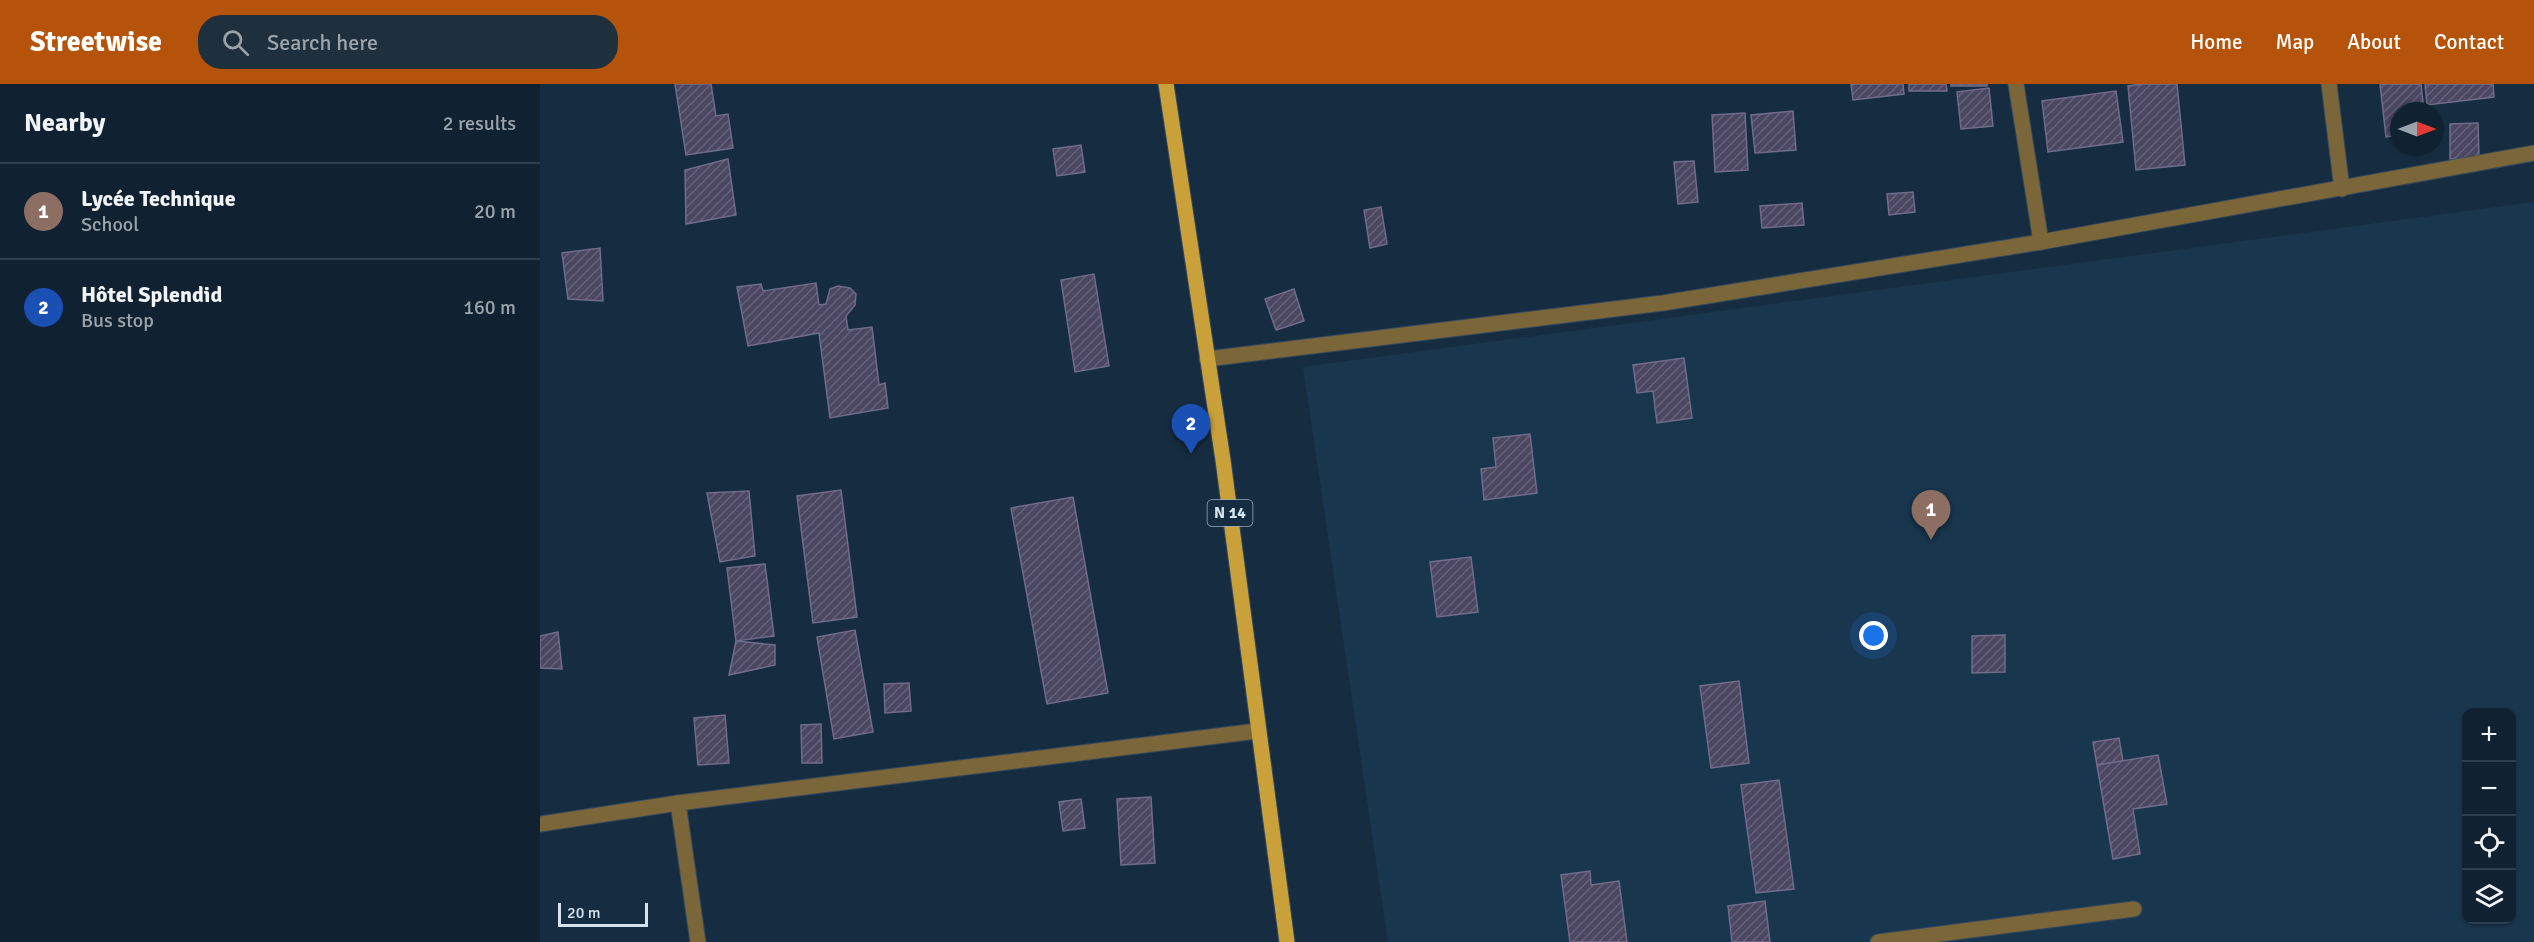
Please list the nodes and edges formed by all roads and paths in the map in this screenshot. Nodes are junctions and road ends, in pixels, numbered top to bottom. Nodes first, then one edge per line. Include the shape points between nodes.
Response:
1 (1166, 84) edge
2 (2016, 84) edge
3 (2329, 84) edge
4 (2534, 153) edge
5 (2342, 189) junction
6 (2041, 242) junction
7 (1207, 359) junction
8 (1257, 731) junction
9 (678, 802) junction
10 (540, 824) edge
11 (2134, 909) dead end
12 (698, 942) edge
13 (1287, 942) edge
14 (1878, 942) edge

1 - 7 main road, N 14
2 - 6 street
3 - 5 street
4 - 5 street
5 - 6 street
6 - 7 street via 1663,303
7 - 8 main road, N 14
8 - 9 street
8 - 13 main road, N 14
9 - 10 street
9 - 12 street
11 - 14 street

